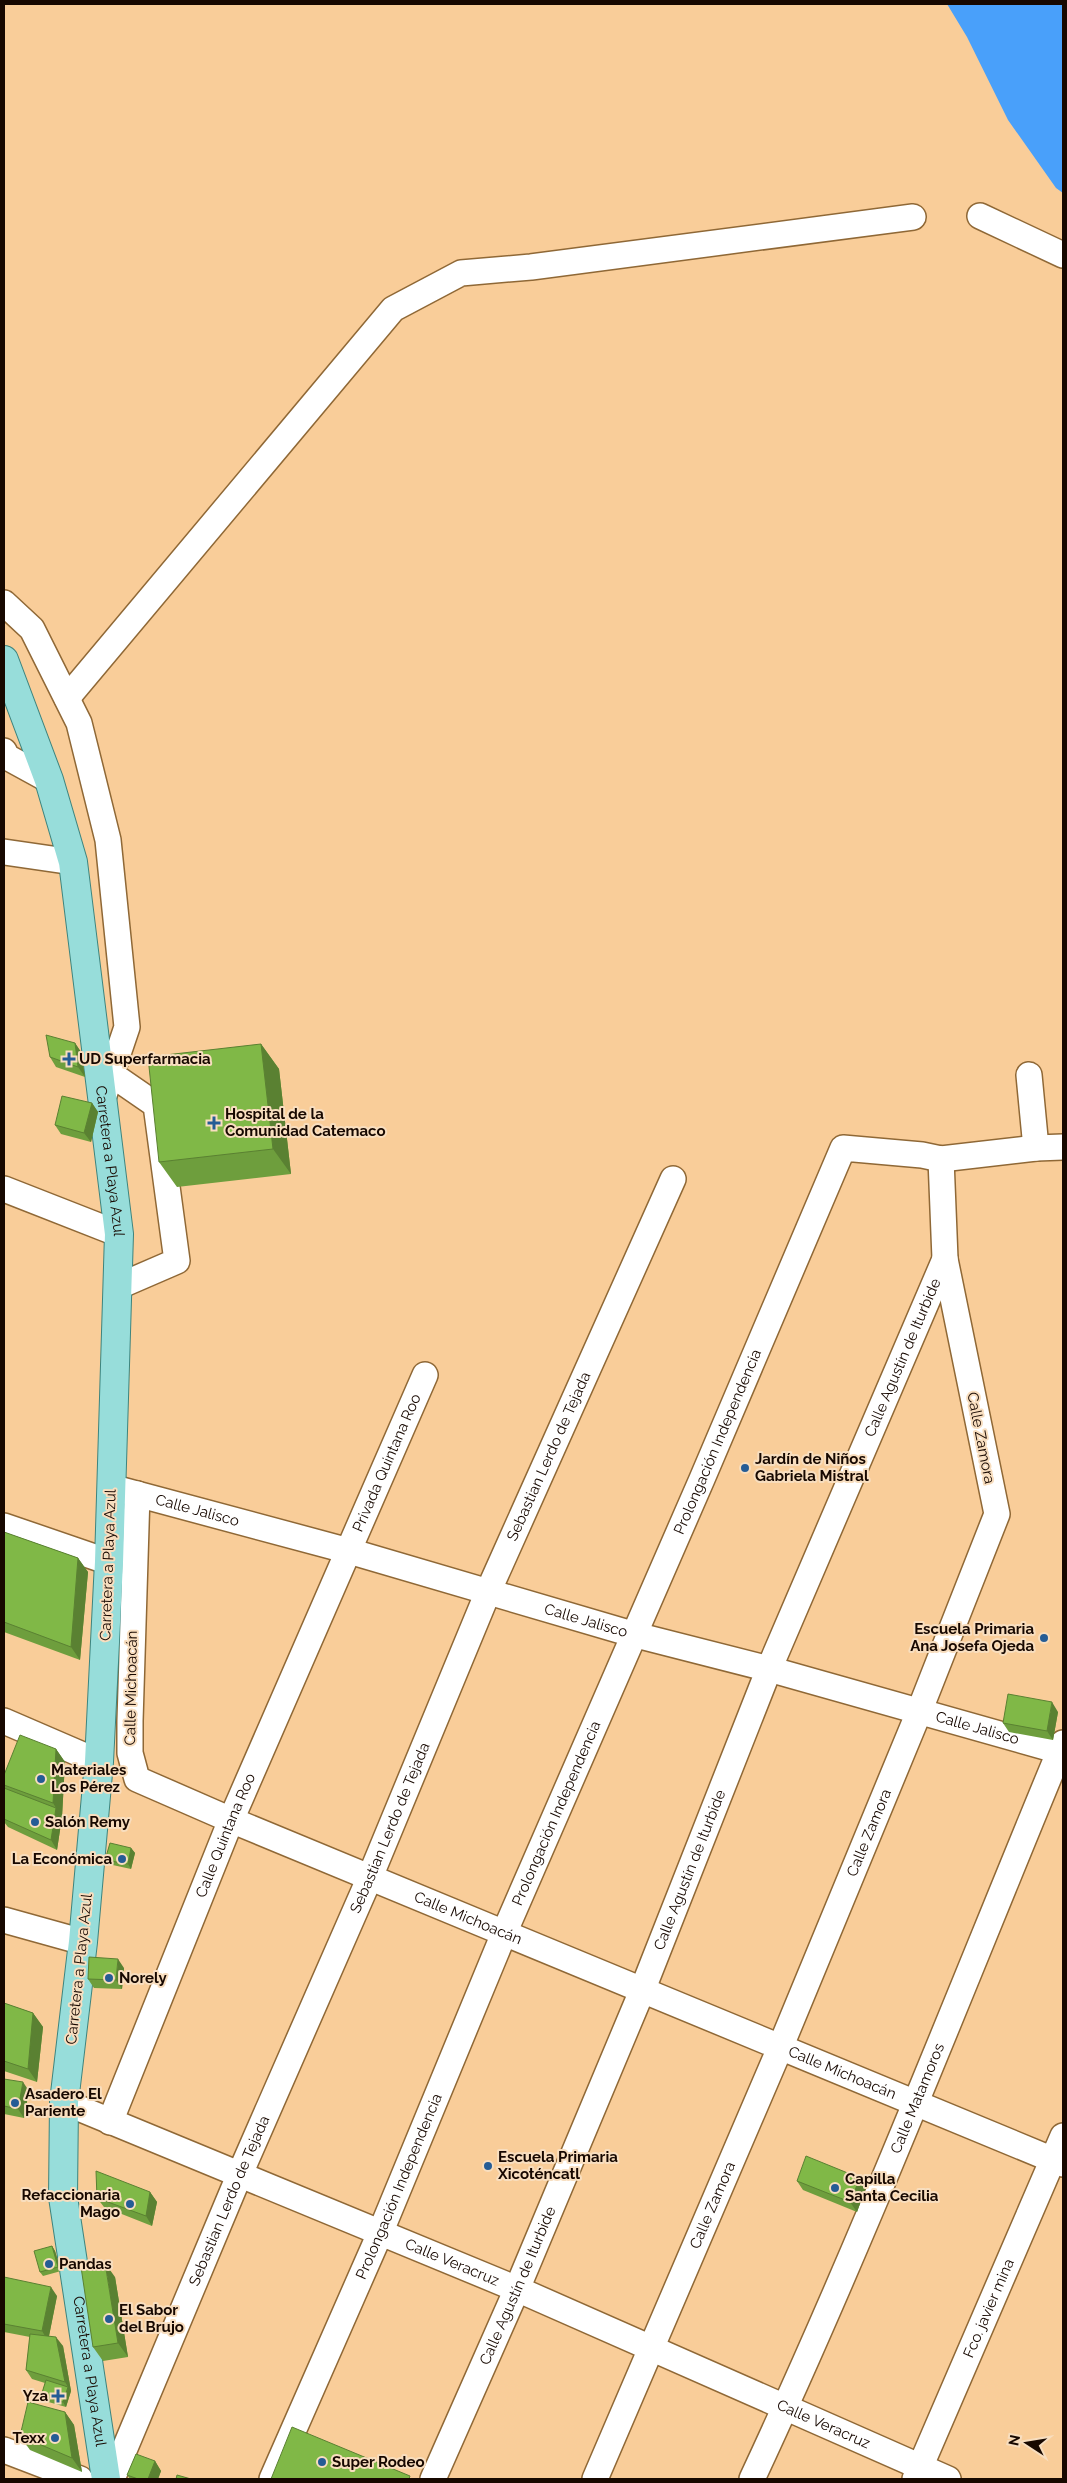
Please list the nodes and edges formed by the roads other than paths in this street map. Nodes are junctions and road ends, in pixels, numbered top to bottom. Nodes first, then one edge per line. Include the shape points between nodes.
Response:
1 (980, 216) dead end
2 (913, 217) dead end
3 (1063, 255) edge
4 (4, 603) edge
5 (4, 660) edge
6 (67, 698) junction
7 (4, 751) edge
8 (49, 780) junction
9 (4, 852) edge
10 (73, 862) junction
11 (105, 1071) junction
12 (1029, 1075) dead end
13 (1063, 1147) edge
14 (1036, 1148) junction
15 (941, 1159) junction
16 (673, 1180) dead end
17 (4, 1189) edge
18 (119, 1234) junction
19 (945, 1259) junction
20 (117, 1287) junction
21 (425, 1375) dead end
22 (111, 1487) junction
23 (137, 1494) junction
24 (4, 1526) edge
25 (349, 1551) junction
26 (109, 1562) junction
27 (488, 1592) junction
28 (632, 1634) junction
29 (769, 1669) junction
30 (919, 1712) junction
31 (4, 1722) edge
32 (1062, 1749) edge
33 (99, 1762) junction
34 (231, 1820) junction
35 (370, 1877) junction
36 (4, 1920) edge
37 (505, 1931) junction
38 (83, 1942) junction
39 (642, 1991) junction
40 (780, 2048) junction
41 (64, 2102) junction
42 (916, 2104) junction
43 (110, 2122) junction
44 (1063, 2136) edge
45 (1058, 2162) edge
46 (239, 2176) junction
47 (381, 2231) junction
48 (517, 2289) junction
49 (650, 2349) junction
50 (786, 2407) junction
51 (4, 2450) edge
52 (918, 2474) edge
53 (80, 2479) edge
54 (106, 2479) edge
55 (112, 2479) edge
56 (272, 2479) edge
57 (433, 2479) edge
58 (595, 2479) edge
59 (752, 2479) edge
60 (948, 2479) edge

1 - 3 street
2 - 6 street via 531,267 461,272 393,310
4 - 6 street via 32,628
5 - 8 main road, Carretera a Playa Azul
6 - 11 street via 79,723 108,840 128,1027
7 - 8 street via 6,758
8 - 10 main road, Carretera a Playa Azul
9 - 10 street
10 - 11 main road, Carretera a Playa Azul
11 - 18 main road, Carretera a Playa Azul via 102,1101
11 - 20 street via 156,1105 177,1261
12 - 14 street
13 - 14 street
14 - 15 street
15 - 19 street, Calle Zamora
15 - 28 street, Prolongación Independencia via 843,1148
16 - 27 street, Sebastian Lerdo de Tejada
17 - 18 street
18 - 20 main road, Carretera a Playa Azul
19 - 29 street, Calle Agustín de Iturbide
19 - 30 street, Calle Zamora via 997,1514
20 - 22 main road, Carretera a Playa Azul
21 - 25 street, Privada Quintana Roo
22 - 23 street, Calle Jalisco
22 - 26 main road, Carretera a Playa Azul
23 - 25 street, Calle Jalisco
23 - 34 street, Calle Michoacán via 130,1754 137,1779
24 - 26 street
25 - 27 street, Calle Jalisco
25 - 34 street, Calle Quintana Roo
26 - 33 main road, Carretera a Playa Azul
27 - 28 street, Calle Jalisco
27 - 35 street, Sebastian Lerdo de Tejada
28 - 29 street, Calle Jalisco
28 - 37 street, Prolongación Independencia
29 - 30 street, Calle Jalisco
29 - 39 street, Calle Agustín de Iturbide
30 - 32 street, Calle Jalisco
30 - 40 street, Calle Zamora
31 - 33 street
32 - 42 street, Calle Matamoros
33 - 38 main road, Carretera a Playa Azul
34 - 35 street, Calle Michoacán
34 - 43 street, Calle Quintana Roo
35 - 37 street, Calle Michoacán
35 - 46 street, Sebastian Lerdo de Tejada
36 - 38 street
37 - 39 street, Calle Michoacán
37 - 47 street, Prolongación Independencia
38 - 41 main road, Carretera a Playa Azul
39 - 40 street, Calle Michoacán
39 - 48 street, Calle Agustín de Iturbide
40 - 42 street, Calle Michoacán
40 - 49 street, Calle Zamora
41 - 43 street, Calle Veracruz
41 - 54 main road, Carretera a Playa Azul via 63,2197
42 - 45 street, Calle Michoacán
42 - 50 street, Calle Matamoros
43 - 46 street, Calle Veracruz
44 - 45 street, Fco. javier mina
45 - 52 street, Fco. javier mina
46 - 47 street, Calle Veracruz
46 - 55 street, Sebastian Lerdo de Tejada
47 - 48 street, Calle Veracruz
47 - 56 street, Prolongación Independencia
48 - 49 street, Calle Veracruz
48 - 57 street, Calle Agustín de Iturbide
49 - 50 street, Calle Veracruz
49 - 58 street, Calle Zamora
50 - 52 street, Calle Veracruz
50 - 59 street, Calle Matamoros
51 - 53 street
52 - 60 street, Calle Veracruz

